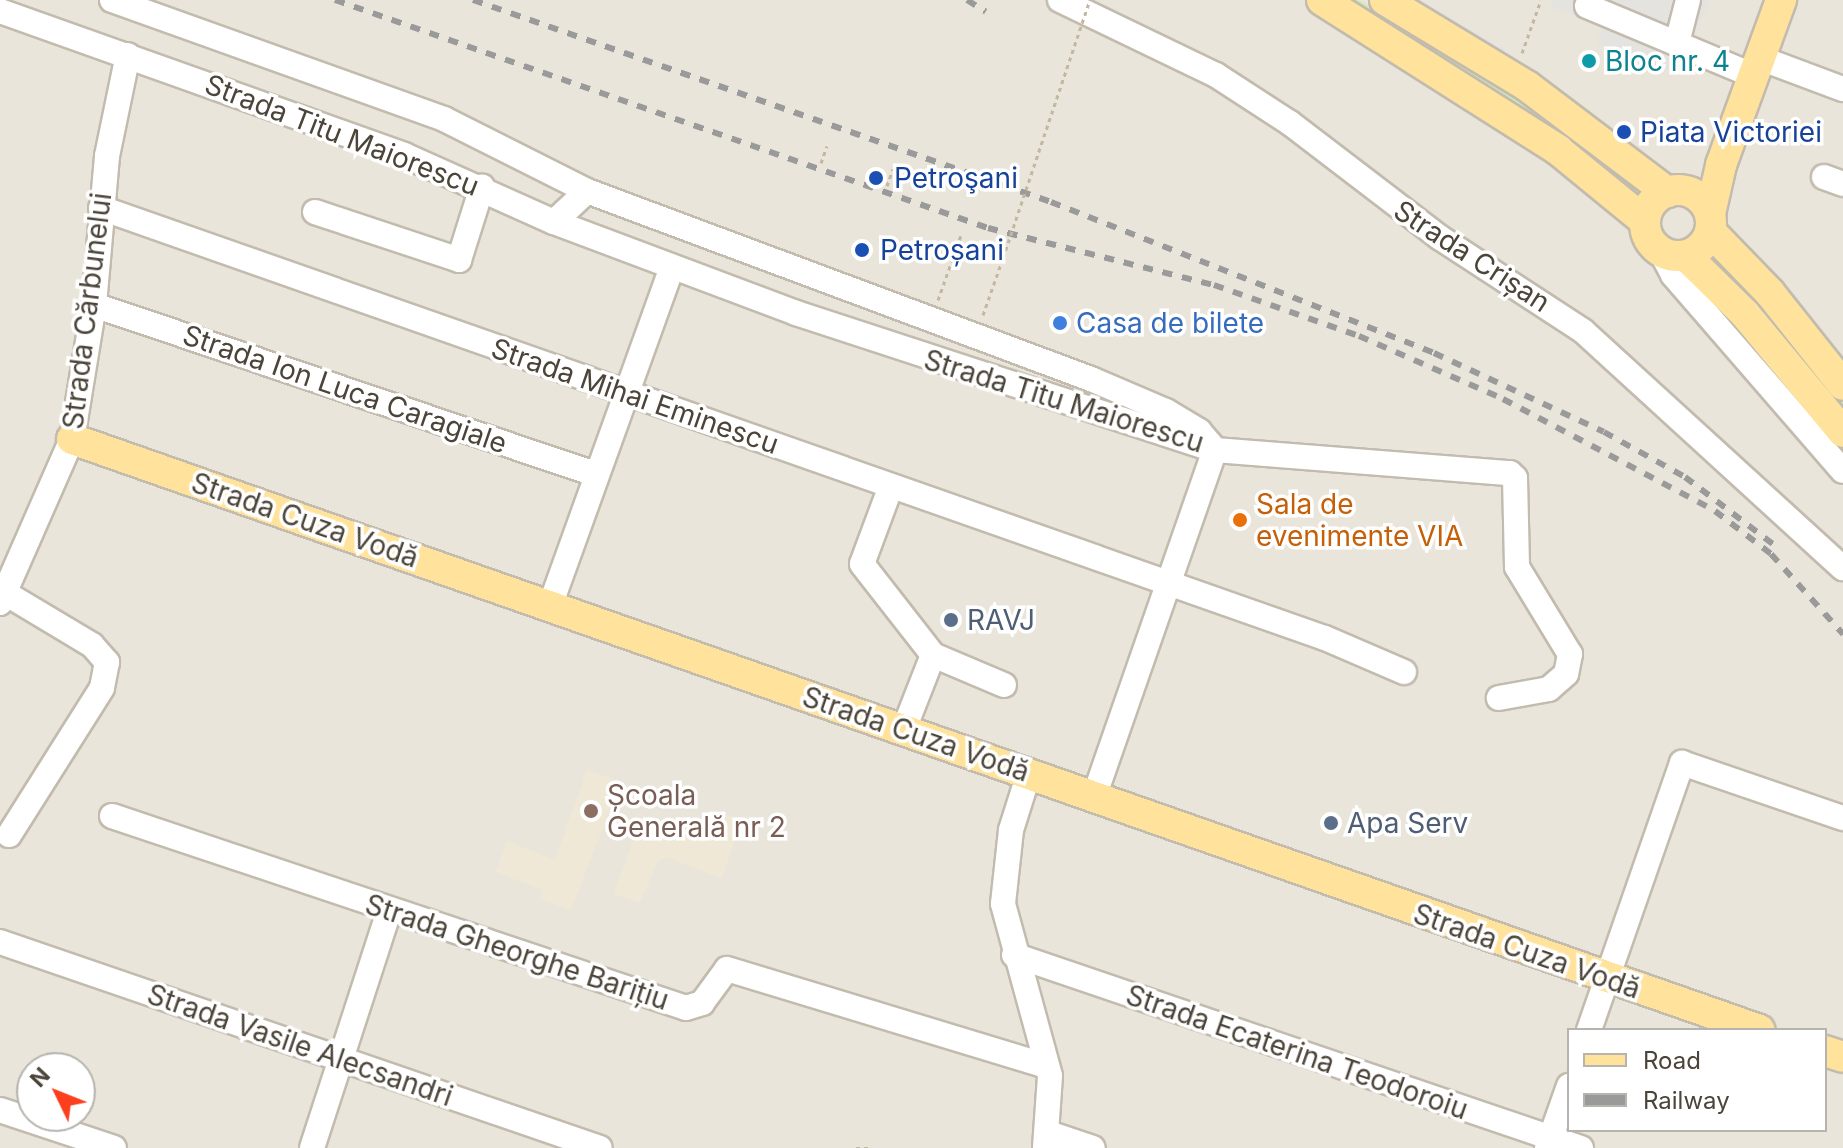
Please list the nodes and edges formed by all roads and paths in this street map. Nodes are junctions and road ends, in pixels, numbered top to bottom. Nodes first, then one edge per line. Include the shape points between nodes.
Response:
1 (112, 0) edge
2 (1060, 0) edge
3 (1090, 0) edge
4 (1322, 0) edge
5 (1385, 0) edge
6 (1541, 0) edge
7 (1688, 0) edge
8 (1781, 0) edge
9 (1587, 6) dead end
10 (0, 11) edge
11 (1677, 43) junction
12 (128, 55) junction
13 (1521, 57) dead end
14 (1757, 67) junction
15 (1843, 89) edge
16 (827, 146) dead end
17 (821, 163) dead end
18 (1721, 165) junction
19 (893, 169) dead end
20 (887, 186) dead end
21 (482, 187) junction
22 (587, 191) junction
23 (1678, 192) junction
24 (101, 208) junction
25 (315, 212) dead end
26 (1645, 221) junction
27 (554, 222) junction
28 (1710, 222) junction
29 (961, 235) dead end
30 (1673, 254) junction
31 (672, 268) junction
32 (94, 305) junction
33 (932, 318) junction
34 (977, 333) junction
35 (1843, 385) edge
36 (625, 393) junction
37 (1843, 432) edge
38 (72, 439) junction
39 (1215, 450) junction
40 (1843, 471) edge
41 (595, 474) junction
42 (891, 486) junction
43 (1843, 568) edge
44 (1169, 583) junction
45 (3, 598) edge
46 (550, 606) junction
47 (933, 655) junction
48 (1404, 672) dead end
49 (1004, 685) dead end
50 (1499, 698) dead end
51 (904, 729) junction
52 (1029, 773) junction
53 (1094, 797) junction
54 (112, 816) dead end
55 (1843, 818) edge
56 (9, 835) dead end
57 (389, 911) junction
58 (0, 942) edge
59 (1014, 955) junction
60 (1607, 979) junction
61 (1590, 1028) edge
62 (1754, 1028) edge
63 (340, 1059) junction
64 (1047, 1066) junction
65 (1567, 1092) edge
66 (0, 1110) edge
67 (1046, 1141) edge
68 (1549, 1143) edge
69 (114, 1148) edge
70 (312, 1148) edge
71 (600, 1148) edge
72 (856, 1148) edge
73 (869, 1148) edge
74 (1093, 1148) edge
75 (1581, 1148) edge

1 - 22 street, Strada Titu Maiorescu via 444,119
2 - 43 street, Strada Crișan via 1216,75 1290,123 1439,237 1583,331
3 - 34 path, bridge
4 - 26 main road via 1558,150
5 - 23 main road via 1527,86
6 - 13 path
7 - 11 street
8 - 14 main road
9 - 11 street
10 - 12 street, Strada Titu Maiorescu
11 - 14 street
12 - 21 street, Strada Titu Maiorescu
12 - 24 street, Strada Cărbunelui
14 - 15 street
14 - 18 main road
16 - 17 path
18 - 23 main road
18 - 28 main road
19 - 20 path
21 - 25 street via 459,260
21 - 27 street, Strada Titu Maiorescu
22 - 27 street
22 - 33 street, Strada Titu Maiorescu
23 - 26 main road via 1650,205
23 - 28 main road
24 - 32 street, Strada Cărbunelui
24 - 36 street, Strada Mihai Eminescu
26 - 30 main road via 1650,242
27 - 31 street, Strada Titu Maiorescu
28 - 30 main road via 1703,245
28 - 35 main road
29 - 33 path
30 - 37 main road via 1745,314
30 - 40 street via 1673,275
31 - 36 street
31 - 39 street, Strada Titu Maiorescu via 940,364
32 - 38 street, Strada Cărbunelui
32 - 41 street, Strada Ion Luca Caragiale
33 - 34 street, Strada Titu Maiorescu
34 - 39 street, Strada Titu Maiorescu via 1166,411 1199,431
36 - 41 street
36 - 42 street, Strada Mihai Eminescu
38 - 45 street, Strada Cărbunelui
38 - 46 main road, Strada Cuza Vodă
39 - 44 street
39 - 50 street via 1510,473 1515,478 1517,567 1570,654 1566,674 1549,689
41 - 46 street
42 - 44 street, Strada Mihai Eminescu
42 - 47 street via 862,564
44 - 48 street, Strada Mihai Eminescu
44 - 53 street
45 - 56 street via 92,645 107,662 102,688
46 - 51 main road, Strada Cuza Vodă
47 - 49 street
47 - 51 street
51 - 52 main road, Strada Cuza Vodă
52 - 53 main road, Strada Cuza Vodă
52 - 59 street via 1002,878
53 - 60 main road, Strada Cuza Vodă
54 - 57 street, Strada Gheorghe Barițiu
55 - 60 street via 1682,763
57 - 63 street
57 - 64 street, Strada Gheorghe Barițiu via 686,1008 702,1003 727,969
58 - 63 street, Strada Vasile Alecsandri
59 - 64 street
59 - 68 street, Strada Ecaterina Teodoroiu
60 - 61 street
60 - 62 main road, Strada Cuza Vodă
63 - 70 street
63 - 71 street, Strada Vasile Alecsandri
64 - 67 street
65 - 68 street
66 - 69 street
67 - 74 street
68 - 75 street, Strada Ecaterina Teodoroiu
72 - 73 path

